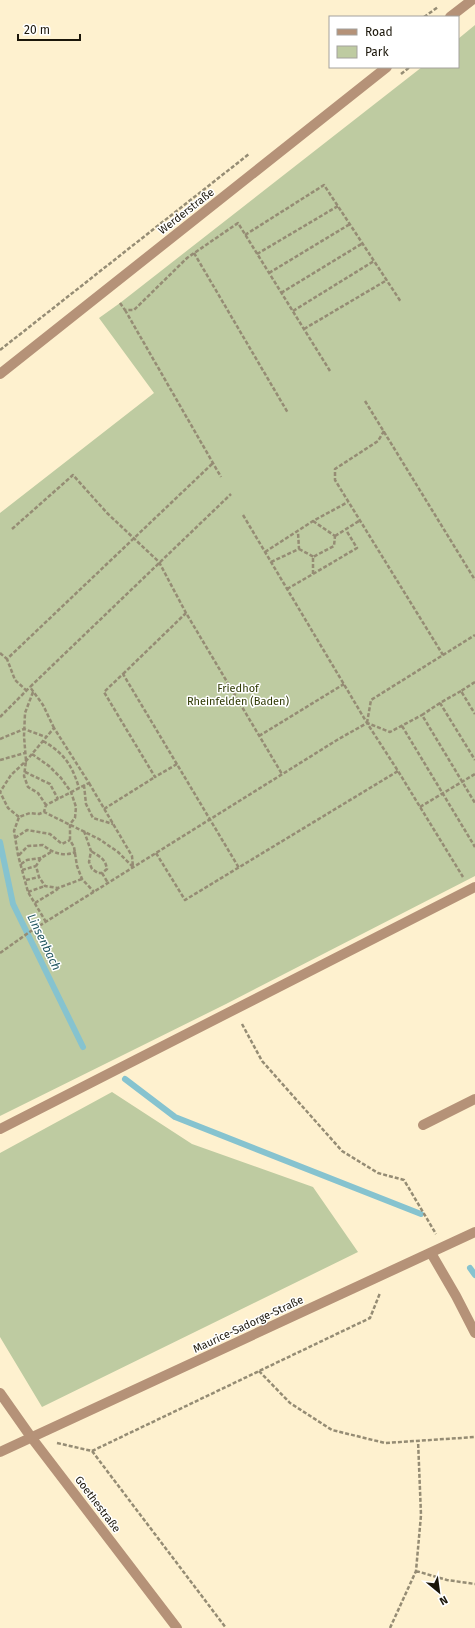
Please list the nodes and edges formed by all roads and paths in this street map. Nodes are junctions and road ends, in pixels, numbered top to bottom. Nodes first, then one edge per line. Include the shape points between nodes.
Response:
1 (472, 0) edge
2 (440, 4) dead end
3 (425, 16) edge
4 (451, 16) edge
5 (386, 68) edge
6 (250, 154) dead end
7 (338, 206) junction
8 (350, 224) junction
9 (245, 235) junction
10 (363, 243) junction
11 (194, 253) junction
12 (257, 254) junction
13 (374, 261) junction
14 (269, 273) junction
15 (387, 280) junction
16 (281, 294) junction
17 (401, 302) dead end
18 (120, 303) dead end
19 (125, 310) junction
20 (292, 311) junction
21 (304, 329) junction
22 (0, 350) edge
23 (330, 372) dead end
24 (0, 374) edge
25 (365, 401) dead end
26 (288, 413) dead end
27 (384, 431) junction
28 (213, 463) junction
29 (221, 477) dead end
30 (231, 494) dead end
31 (348, 502) junction
32 (243, 515) dead end
33 (313, 521) junction
34 (359, 521) junction
35 (12, 529) dead end
36 (346, 530) junction
37 (298, 531) junction
38 (335, 536) junction
39 (134, 538) junction
40 (300, 549) junction
41 (265, 552) junction
42 (313, 557) junction
43 (160, 562) junction
44 (271, 562) junction
45 (313, 574) junction
46 (475, 580) edge
47 (287, 589) junction
48 (186, 613) junction
49 (475, 635) edge
50 (0, 653) edge
51 (443, 655) junction
52 (7, 659) junction
53 (123, 674) junction
54 (475, 682) edge
55 (344, 684) junction
56 (30, 687) junction
57 (27, 691) junction
58 (34, 691) junction
59 (461, 691) junction
60 (440, 703) junction
61 (475, 714) edge
62 (422, 715) junction
63 (0, 718) edge
64 (367, 723) junction
65 (402, 726) junction
66 (54, 728) junction
67 (24, 729) junction
68 (259, 736) junction
69 (46, 737) junction
70 (0, 739) edge
71 (43, 741) junction
72 (25, 754) junction
73 (32, 754) junction
74 (0, 760) edge
75 (475, 760) edge
76 (26, 761) junction
77 (177, 764) junction
78 (398, 771) junction
79 (24, 772) junction
80 (282, 774) junction
81 (475, 774) edge
82 (155, 777) junction
83 (462, 782) junction
84 (89, 783) junction
85 (84, 785) junction
86 (79, 788) junction
87 (0, 792) edge
88 (71, 792) junction
89 (443, 793) junction
90 (58, 799) junction
91 (475, 803) edge
92 (46, 805) junction
93 (420, 807) junction
94 (104, 809) junction
95 (44, 812) junction
96 (19, 817) junction
97 (210, 819) junction
98 (70, 824) junction
99 (113, 824) junction
100 (83, 831) junction
101 (15, 838) junction
102 (70, 840) junction
103 (475, 847) edge
104 (51, 852) junction
105 (76, 852) junction
106 (91, 852) junction
107 (156, 853) junction
108 (18, 855) junction
109 (41, 858) junction
110 (21, 864) junction
111 (36, 866) junction
112 (133, 867) junction
113 (240, 868) junction
114 (22, 870) junction
115 (102, 873) junction
116 (39, 877) junction
117 (82, 879) junction
118 (25, 880) junction
119 (108, 883) junction
120 (44, 886) junction
121 (58, 888) junction
122 (473, 888) edge
123 (28, 892) junction
124 (94, 892) junction
125 (35, 903) junction
126 (46, 922) junction
127 (0, 953) edge
128 (234, 1009) junction
129 (475, 1099) edge
130 (423, 1124) dead end
131 (0, 1129) edge
132 (475, 1232) edge
133 (443, 1247) junction
134 (431, 1252) junction
135 (389, 1272) junction
136 (475, 1333) edge
137 (258, 1371) junction
138 (0, 1393) edge
139 (31, 1437) junction
140 (475, 1437) edge
141 (418, 1440) junction
142 (92, 1451) junction
143 (0, 1452) edge
144 (416, 1571) junction
145 (475, 1584) edge
146 (177, 1628) edge
147 (226, 1628) edge
148 (390, 1628) edge

1 - 4 street
2 - 3 path
5 - 24 street, Werderstraße
6 - 22 path
7 - 8 path
7 - 9 path via 324,185
7 - 12 path
8 - 10 path
8 - 14 path
9 - 11 path via 238,223
9 - 12 path
10 - 13 path
10 - 16 path
11 - 19 path via 134,310
11 - 26 path
12 - 14 path
13 - 15 path
13 - 20 path
14 - 16 path
15 - 17 path
15 - 21 path
16 - 20 path
18 - 19 path
19 - 28 path
20 - 21 path
21 - 23 path
25 - 27 path
27 - 31 path via 378,441 335,469 335,480
27 - 46 path
28 - 29 path
28 - 39 path
30 - 43 path
31 - 33 path
31 - 34 path
32 - 41 path
33 - 37 path
33 - 38 path
34 - 36 path
34 - 51 path
35 - 39 path via 73,475 107,513
36 - 38 path
36 - 45 path via 357,548
37 - 40 path
37 - 41 path
38 - 42 path via 334,546
39 - 43 path
39 - 52 path
40 - 42 path
40 - 44 path
41 - 44 path
42 - 45 path
43 - 48 path
43 - 56 path
44 - 47 path
45 - 47 path
47 - 55 path
48 - 53 path
48 - 68 path
49 - 51 path
50 - 52 path
51 - 64 path via 371,700
52 - 57 path via 15,680
53 - 77 path
53 - 82 path via 104,692
54 - 59 path
55 - 64 path
55 - 68 path
56 - 57 path
56 - 58 path
57 - 63 path
58 - 66 path
58 - 67 path via 25,713
59 - 60 path
59 - 61 path
60 - 62 path
60 - 75 path
62 - 65 path
62 - 83 path
64 - 65 path via 390,732
64 - 78 path
64 - 80 path
65 - 89 path
66 - 69 path
66 - 84 path
67 - 69 path
67 - 70 path
67 - 72 path
68 - 80 path
69 - 71 path
71 - 73 path
71 - 86 path via 56,748 65,758 72,768
72 - 74 path
72 - 76 path
73 - 76 path
73 - 88 path via 49,766
76 - 79 path
76 - 87 path via 11,775
77 - 82 path
77 - 97 path
78 - 93 path
78 - 113 path
79 - 90 path via 50,784
79 - 92 path via 28,787 38,793
80 - 97 path
81 - 83 path
82 - 94 path
83 - 89 path
83 - 91 path
84 - 85 path
84 - 94 path
85 - 86 path
85 - 99 path via 86,804 93,818
86 - 88 path
87 - 96 path via 8,808
88 - 90 path
88 - 98 path via 76,807 75,818
89 - 93 path
89 - 103 path
90 - 92 path
92 - 95 path
93 - 122 path
94 - 99 path
95 - 96 path
95 - 98 path
96 - 101 path via 14,831
97 - 107 path
97 - 113 path
98 - 100 path
98 - 102 path
99 - 112 path via 132,856
100 - 106 path
100 - 112 path via 118,852
101 - 102 path via 27,830 50,834 62,844
101 - 108 path
102 - 105 path
104 - 105 path via 62,855
104 - 108 path via 43,845 28,846
104 - 109 path
105 - 117 path via 77,866
106 - 115 path via 89,862 92,869
106 - 115 path via 106,862 107,869
107 - 112 path
107 - 113 path via 185,900
108 - 110 path
109 - 110 path via 27,860
109 - 111 path
110 - 114 path
111 - 114 path
111 - 116 path
112 - 119 path
114 - 118 path
115 - 119 path
116 - 118 path
116 - 120 path
117 - 121 path
117 - 124 path
118 - 123 path
119 - 124 path
120 - 121 path
120 - 123 path
121 - 125 path
122 - 128 street
123 - 125 path
124 - 126 path
125 - 126 path
126 - 127 path
128 - 131 street
128 - 133 path via 262,1061 342,1151 378,1173 404,1180
129 - 130 street
132 - 133 street, Maurice-Sadorge-Straße
133 - 134 street, Maurice-Sadorge-Straße
134 - 135 street, Maurice-Sadorge-Straße
134 - 136 street
135 - 137 path via 370,1318
135 - 139 street, Maurice-Sadorge-Straße
137 - 141 path via 290,1403 332,1430 385,1443
137 - 142 path
138 - 139 street, Goethestraße
139 - 142 path
139 - 143 street, Maurice-Sadorge-Straße
139 - 146 street, Goethestraße
140 - 141 path
141 - 144 path via 420,1515
142 - 147 path
144 - 145 path via 447,1580
144 - 148 path

